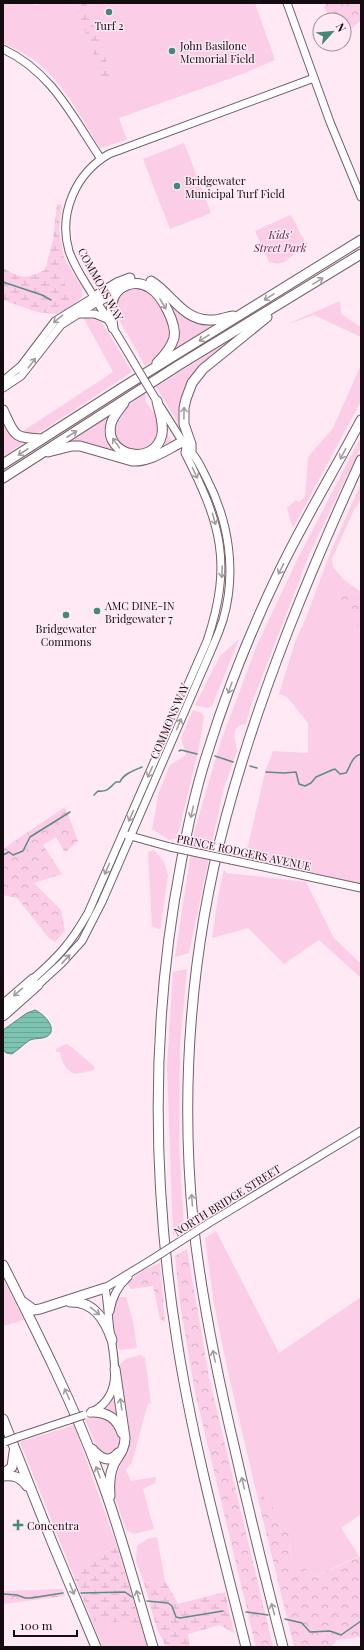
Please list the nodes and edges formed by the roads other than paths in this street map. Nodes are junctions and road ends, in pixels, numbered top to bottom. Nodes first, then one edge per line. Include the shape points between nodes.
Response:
1 (287, 3) edge
2 (3, 49) edge
3 (314, 78) junction
4 (101, 159) junction
5 (361, 197) edge
6 (361, 240) edge
7 (356, 246) edge
8 (361, 254) edge
9 (118, 290) junction
10 (296, 294) junction
11 (95, 299) junction
12 (79, 314) junction
13 (241, 315) junction
14 (110, 324) junction
15 (149, 372) junction
16 (3, 381) edge
17 (3, 388) edge
18 (129, 397) junction
19 (156, 399) junction
20 (3, 410) edge
21 (361, 420) edge
22 (42, 439) junction
23 (186, 447) junction
24 (39, 455) junction
25 (361, 460) edge
26 (3, 464) edge
27 (3, 478) edge
28 (123, 834) junction
29 (130, 837) junction
30 (361, 888) edge
31 (35, 982) junction
32 (3, 1005) edge
33 (3, 1016) edge
34 (361, 1131) edge
35 (3, 1265) edge
36 (135, 1270) junction
37 (105, 1288) junction
38 (21, 1301) junction
39 (63, 1302) junction
40 (46, 1308) junction
41 (109, 1321) junction
42 (37, 1332) junction
43 (112, 1340) junction
44 (115, 1369) junction
45 (88, 1414) junction
46 (3, 1419) edge
47 (4, 1442) edge
48 (87, 1443) junction
49 (14, 1449) junction
50 (3, 1475) edge
51 (30, 1489) junction
52 (116, 1523) junction
53 (96, 1647) edge
54 (153, 1647) edge
55 (246, 1647) edge
56 (283, 1647) edge

1 - 3 street
2 - 4 street via 28,64 54,88
3 - 4 street, COMMONS WAY via 119,150
3 - 5 street
4 - 11 street, COMMONS WAY via 84,175 73,192 66,227 67,243 72,258
6 - 7 highway
7 -> 13 highway
10 -> 8 highway
9 - 11 highway
9 - 14 highway via 111,308
9 -> 15 highway via 133,284 150,287 160,298 172,321 174,332 171,346
10 - 18 highway
23 -> 10 highway via 191,444 184,424 184,408 195,378
11 - 12 street
11 - 13 highway via 122,280 140,278 156,284 194,318 210,320
11 - 14 street, COMMONS WAY
11 -> 16 street via 55,321 20,366
12 - 14 street via 96,314
17 -> 12 street via 21,376 61,325
13 -> 15 highway
14 - 19 street, COMMONS WAY, bridge
15 - 22 highway
19 -> 18 highway via 162,425 160,439 148,452 133,455 122,451 116,445 110,428 114,416
24 -> 18 highway
19 - 23 street, COMMONS WAY
20 - 22 highway via 16,435
21 -> 55 highway via 276,579 251,632 211,741 192,809 172,909 162,997 159,1148 163,1229 172,1306 193,1428
22 -> 26 highway
23 - 24 highway via 139,461 80,446
23 -> 28 street, COMMONS WAY via 185,453 207,498 218,533 222,566 219,601 207,641
29 -> 23 street, COMMONS WAY via 213,646 227,600 230,567 226,530 213,492
24 - 27 highway
56 -> 25 highway via 260,1561 224,1402 200,1275 193,1219 189,1143 191,1041 202,934 225,820 259,710 330,529
28 - 29 street, PRINCE RODGERS AVENUE
28 -> 31 street, COMMONS WAY via 78,930 61,954
29 - 30 street, PRINCE RODGERS AVENUE, bridge
31 -> 29 street, COMMONS WAY via 62,963 82,941
31 -> 32 highway
31 - 33 highway
34 - 36 street, NORTH BRIDGE STREET, bridge
35 - 38 highway
36 - 37 street, NORTH BRIDGE STREET
36 - 41 street via 116,1293
37 - 39 highway
37 - 41 street
38 - 40 highway via 34,1310
38 - 42 highway
39 - 40 highway
39 -> 43 highway via 82,1303 96,1310 106,1323
40 - 42 highway via 39,1315
41 - 43 street
48 -> 42 highway
43 - 44 street
44 - 45 street via 115,1382 109,1397 100,1407
52 -> 44 highway via 109,1482 124,1447 125,1438
45 - 47 street, bridge
45 - 48 highway via 105,1413 114,1420 121,1429 122,1444 119,1452 109,1460 97,1455
46 - 49 highway
52 -> 48 highway
49 - 50 highway via 12,1467
49 - 51 highway
50 - 51 highway via 18,1477
51 -> 53 highway
54 -> 52 highway

